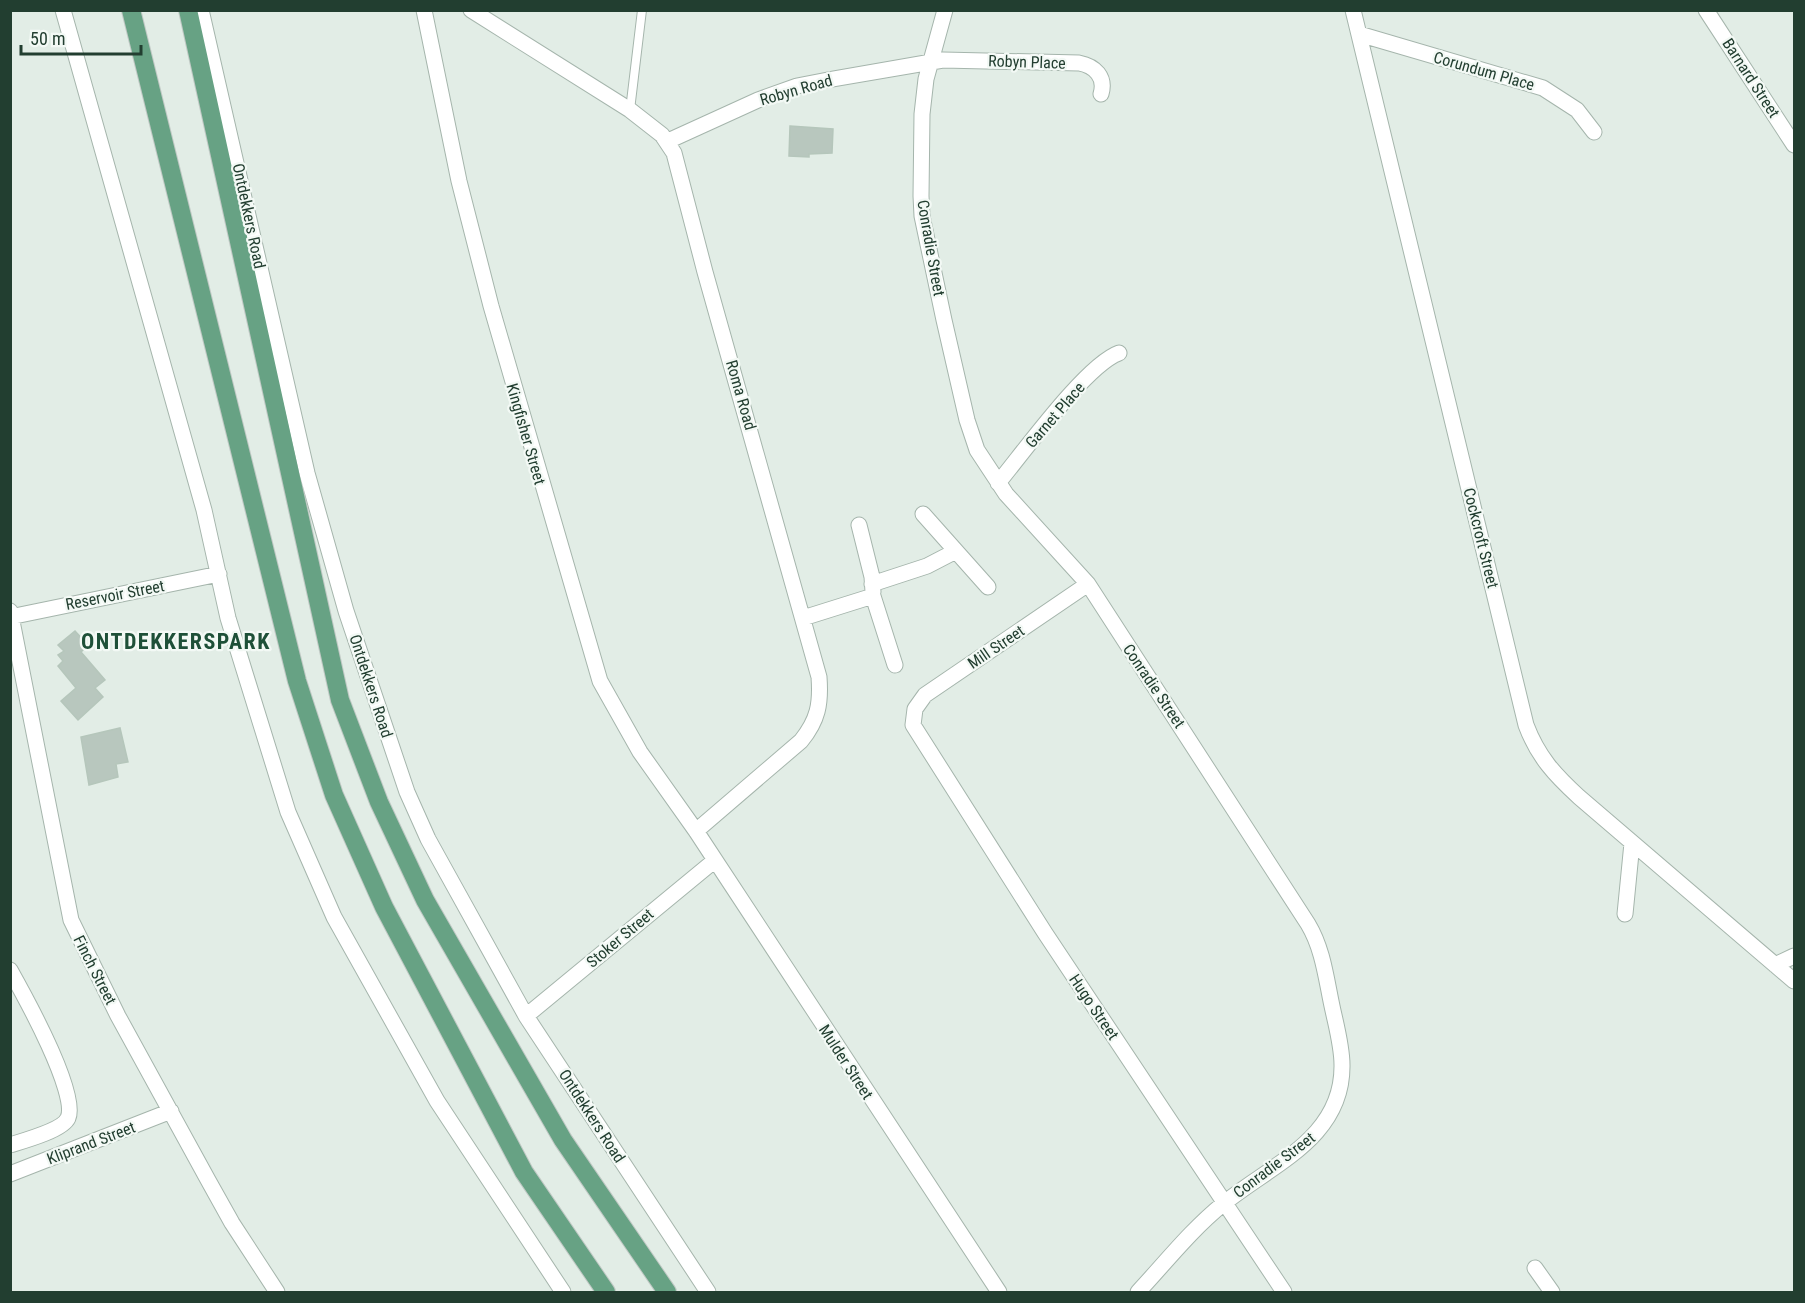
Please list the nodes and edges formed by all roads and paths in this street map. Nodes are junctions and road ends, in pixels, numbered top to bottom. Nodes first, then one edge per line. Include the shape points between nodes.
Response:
1 (63, 10) edge
2 (131, 10) edge
3 (188, 10) edge
4 (201, 10) edge
5 (424, 10) edge
6 (471, 10) edge
7 (642, 10) edge
8 (945, 10) edge
9 (1353, 10) edge
10 (1706, 10) edge
11 (1359, 34) junction
12 (931, 63) junction
13 (1101, 94) dead end
14 (630, 110) junction
15 (1594, 132) dead end
16 (668, 141) junction
17 (1794, 145) edge
18 (1119, 353) dead end
19 (998, 483) junction
20 (923, 514) dead end
21 (859, 525) dead end
22 (954, 552) junction
23 (219, 574) junction
24 (1088, 584) junction
25 (988, 587) dead end
26 (873, 590) junction
27 (10, 611) edge
28 (11, 616) edge
29 (803, 618) junction
30 (895, 665) dead end
31 (912, 717) joint
32 (696, 831) junction
33 (1632, 843) junction
34 (714, 861) junction
35 (1625, 914) dead end
36 (1794, 956) edge
37 (1775, 965) junction
38 (10, 970) edge
39 (1794, 981) edge
40 (526, 1016) junction
41 (171, 1112) junction
42 (10, 1145) edge
43 (10, 1174) edge
44 (1224, 1203) junction
45 (1535, 1268) dead end
46 (277, 1293) edge
47 (563, 1293) edge
48 (606, 1293) edge
49 (667, 1293) edge
50 (708, 1293) edge
51 (999, 1293) edge
52 (1138, 1293) edge
53 (1284, 1293) edge
54 (1552, 1293) edge

1 - 23 street
2 - 48 main road via 297,681 334,795 384,907 524,1172
3 - 49 main road, Ontdekkers Road via 340,700 379,802 426,900 563,1140
4 - 40 street, Ontdekkers Road via 307,473 379,714 415,811
5 - 32 street, Kingfisher Street via 459,181 488,295 594,667 640,752
6 - 14 street
7 - 14 lane
8 - 12 street, Conradie Street
9 - 11 street, Cockcroft Street
10 - 17 street, Barnard Street
11 - 15 street, Corundum Place via 1543,88 1577,110
11 - 33 street, Cockcroft Street via 1526,726 1548,768
12 - 13 street, Robyn Place via 1079,63 1102,79
12 - 16 street, Robyn Road via 797,86
12 - 19 street, Conradie Street via 920,136 922,216 969,427 977,450
14 - 16 street
16 - 29 street, Roma Road
18 - 19 street, Garnet Place via 1088,376
19 - 24 street, Conradie Street
20 - 22 street
21 - 26 street
22 - 25 street
22 - 26 street
23 - 28 street, Reservoir Street
23 - 47 street via 228,618 273,770 320,887 437,1101
24 - 31 street, Mill Street via 925,695
24 - 44 street, Conradie Street via 1308,924 1326,976 1342,1063 1341,1086 1329,1118 1309,1142
26 - 29 street
26 - 30 street
27 - 28 street, Finch Street
28 - 41 street, Finch Street via 71,920
29 - 32 street, Roma Road via 821,699 812,727 801,741
31 - 44 street, Hugo Street via 919,737
32 - 34 street, Mulder Street
33 - 35 street
33 - 37 street, Cockcroft Street
34 - 40 street, Stoker Street
34 - 51 street, Mulder Street
36 - 37 street
37 - 39 street, Cockcroft Street
38 - 42 street via 38,1021 71,1102 68,1120 60,1127
40 - 50 street, Ontdekkers Road
41 - 43 street, Kliprand Street
41 - 46 street, Finch Street via 232,1223
44 - 52 street, Conradie Street via 1188,1235
44 - 53 street, Hugo Street
45 - 54 street

